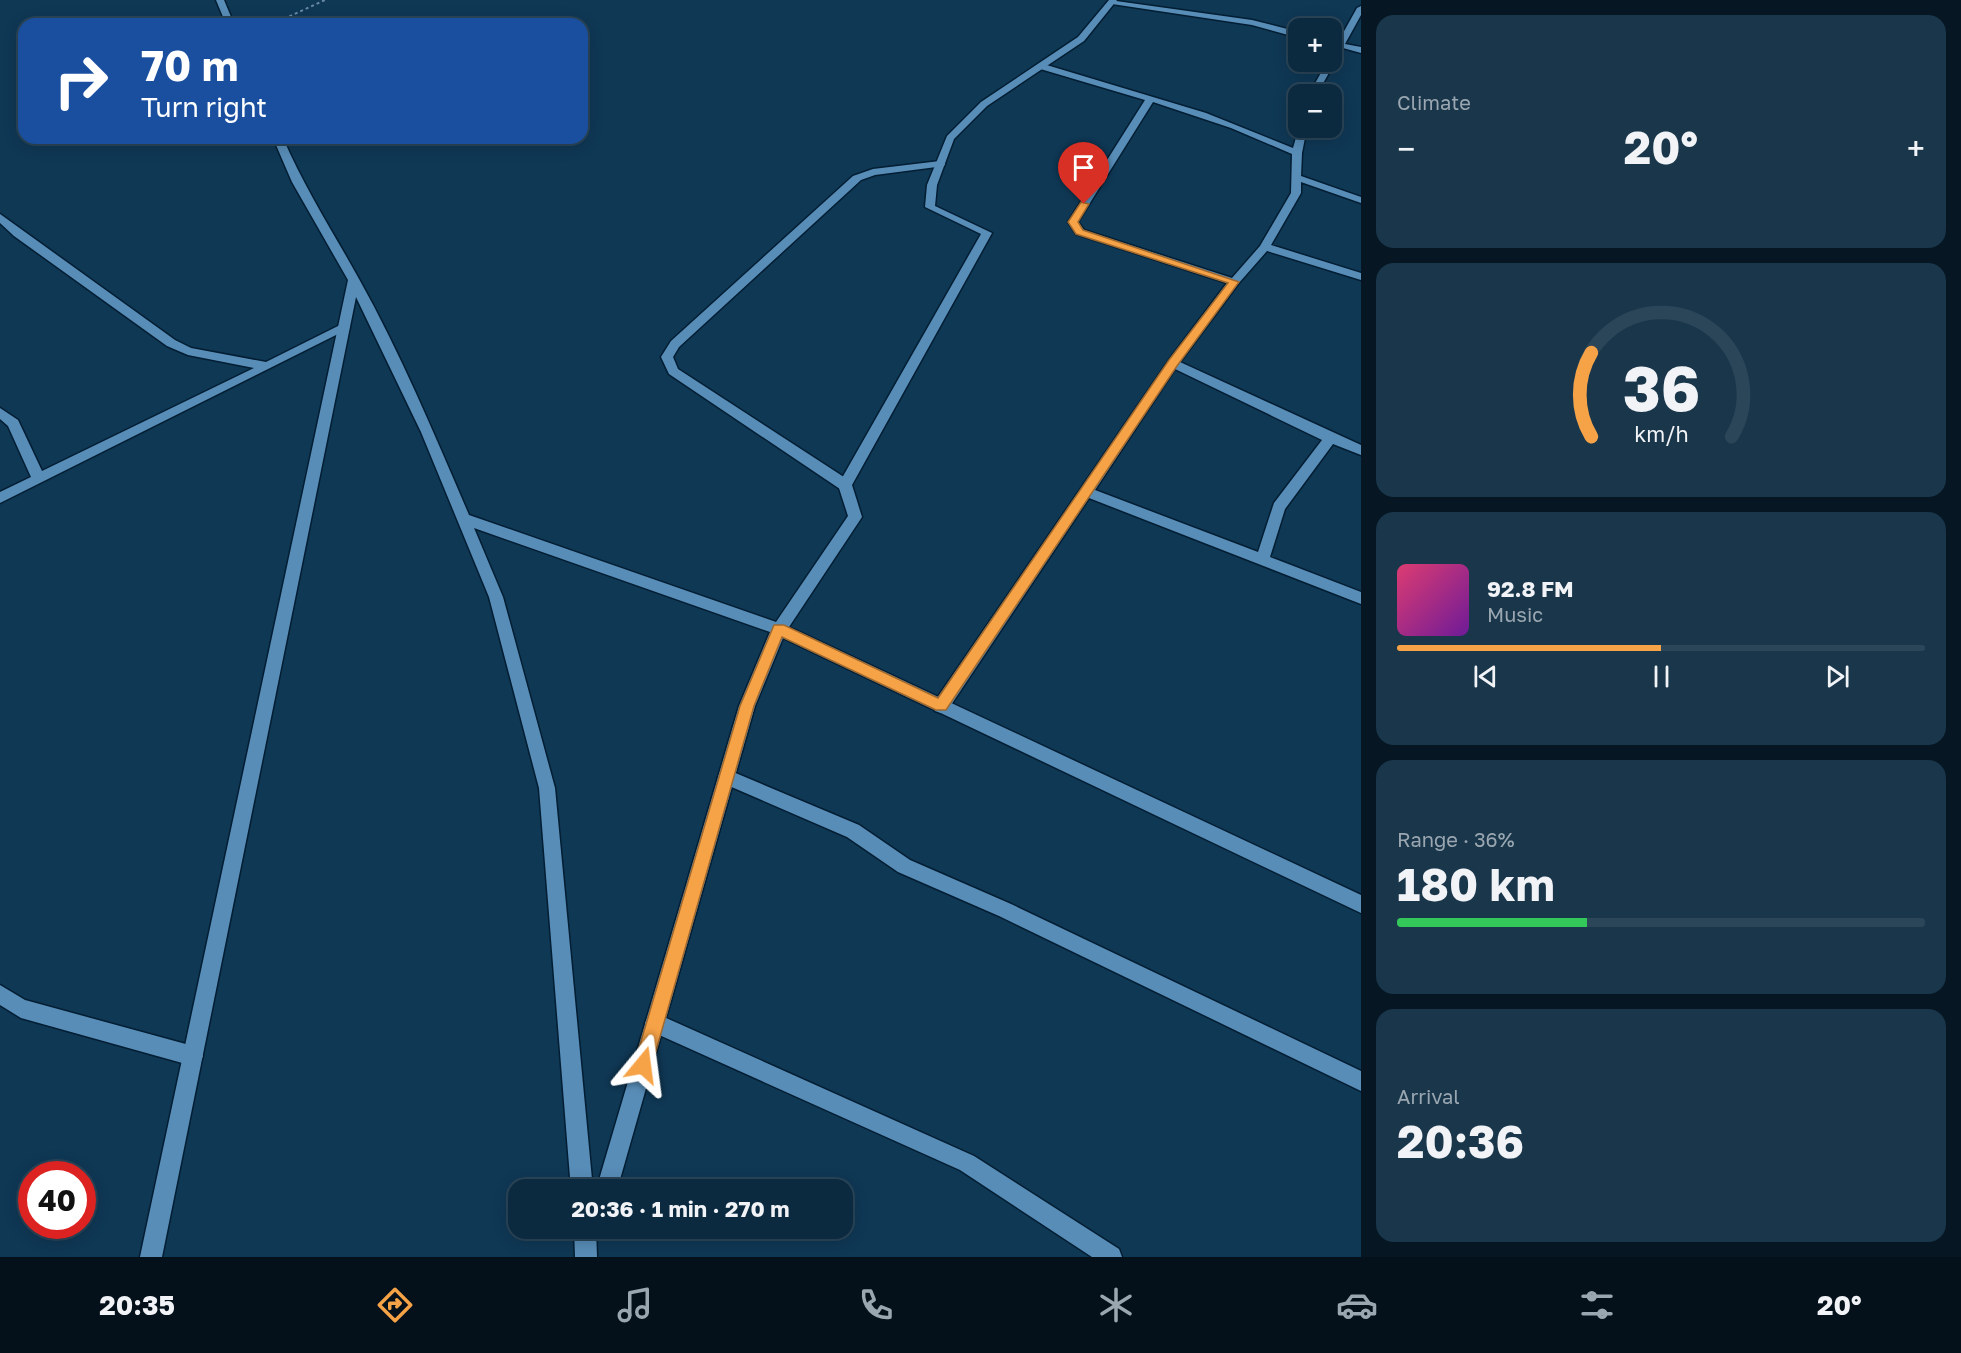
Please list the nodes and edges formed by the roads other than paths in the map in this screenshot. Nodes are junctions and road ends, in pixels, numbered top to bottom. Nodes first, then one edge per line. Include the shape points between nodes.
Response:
1 (220, 0) edge
2 (1113, 1) edge
3 (1361, 8) edge
4 (228, 18) edge
5 (1288, 32) edge
6 (1342, 35) edge
7 (1342, 45) edge
8 (1361, 50) edge
9 (1040, 66) junction
10 (1151, 98) junction
11 (1301, 138) edge
12 (281, 144) edge
13 (1297, 153) junction
14 (940, 164) junction
15 (1296, 177) junction
16 (1361, 200) edge
17 (0, 217) edge
18 (1265, 247) junction
19 (1361, 277) edge
20 (354, 280) junction
21 (1234, 282) junction
22 (344, 328) junction
23 (1173, 363) junction
24 (267, 366) junction
25 (0, 412) edge
26 (1330, 438) junction
27 (1361, 450) edge
28 (39, 479) junction
29 (845, 485) junction
30 (1087, 492) junction
31 (0, 498) edge
32 (464, 519) junction
33 (1263, 558) junction
34 (1361, 598) edge
35 (779, 629) junction
36 (941, 706) junction
37 (726, 777) junction
38 (1361, 904) edge
39 (0, 994) edge
40 (655, 1023) junction
41 (193, 1056) junction
42 (1361, 1081) edge
43 (581, 1179) edge
44 (609, 1179) edge
45 (587, 1239) edge
46 (593, 1239) edge
47 (589, 1256) edge
48 (151, 1257) edge
49 (1112, 1257) edge

1 - 4 street
2 - 5 street
2 - 9 street via 1081,39
3 - 6 street
7 - 8 street
9 - 10 street
9 - 14 street via 984,104 950,138
10 - 13 street
10 - 21 street via 1073,222 1074,227
11 - 13 street
12 - 20 street via 297,182
13 - 15 street
14 - 29 street via 932,185 930,207 987,233
14 - 29 street via 873,172 857,178 675,344 667,357 673,371
15 - 16 street
15 - 18 street via 1296,193
17 - 24 street via 18,234 171,343 188,351
18 - 19 street
18 - 21 street
20 - 22 street
20 - 32 street
21 - 23 street
22 - 24 street
22 - 41 street
23 - 26 street
23 - 30 street
24 - 28 street
25 - 28 street via 13,423
26 - 27 street
26 - 33 street via 1279,507
28 - 31 street
29 - 35 street via 855,517
30 - 33 street
30 - 36 street
32 - 35 street
32 - 43 street via 496,597 547,788
33 - 34 street
35 - 36 street
35 - 37 street via 747,706
36 - 38 street
37 - 40 street
37 - 42 street via 853,831 904,866 1005,910
39 - 41 street via 21,1008
40 - 44 street
40 - 49 street via 967,1163
41 - 48 street
45 - 47 street
46 - 47 street

